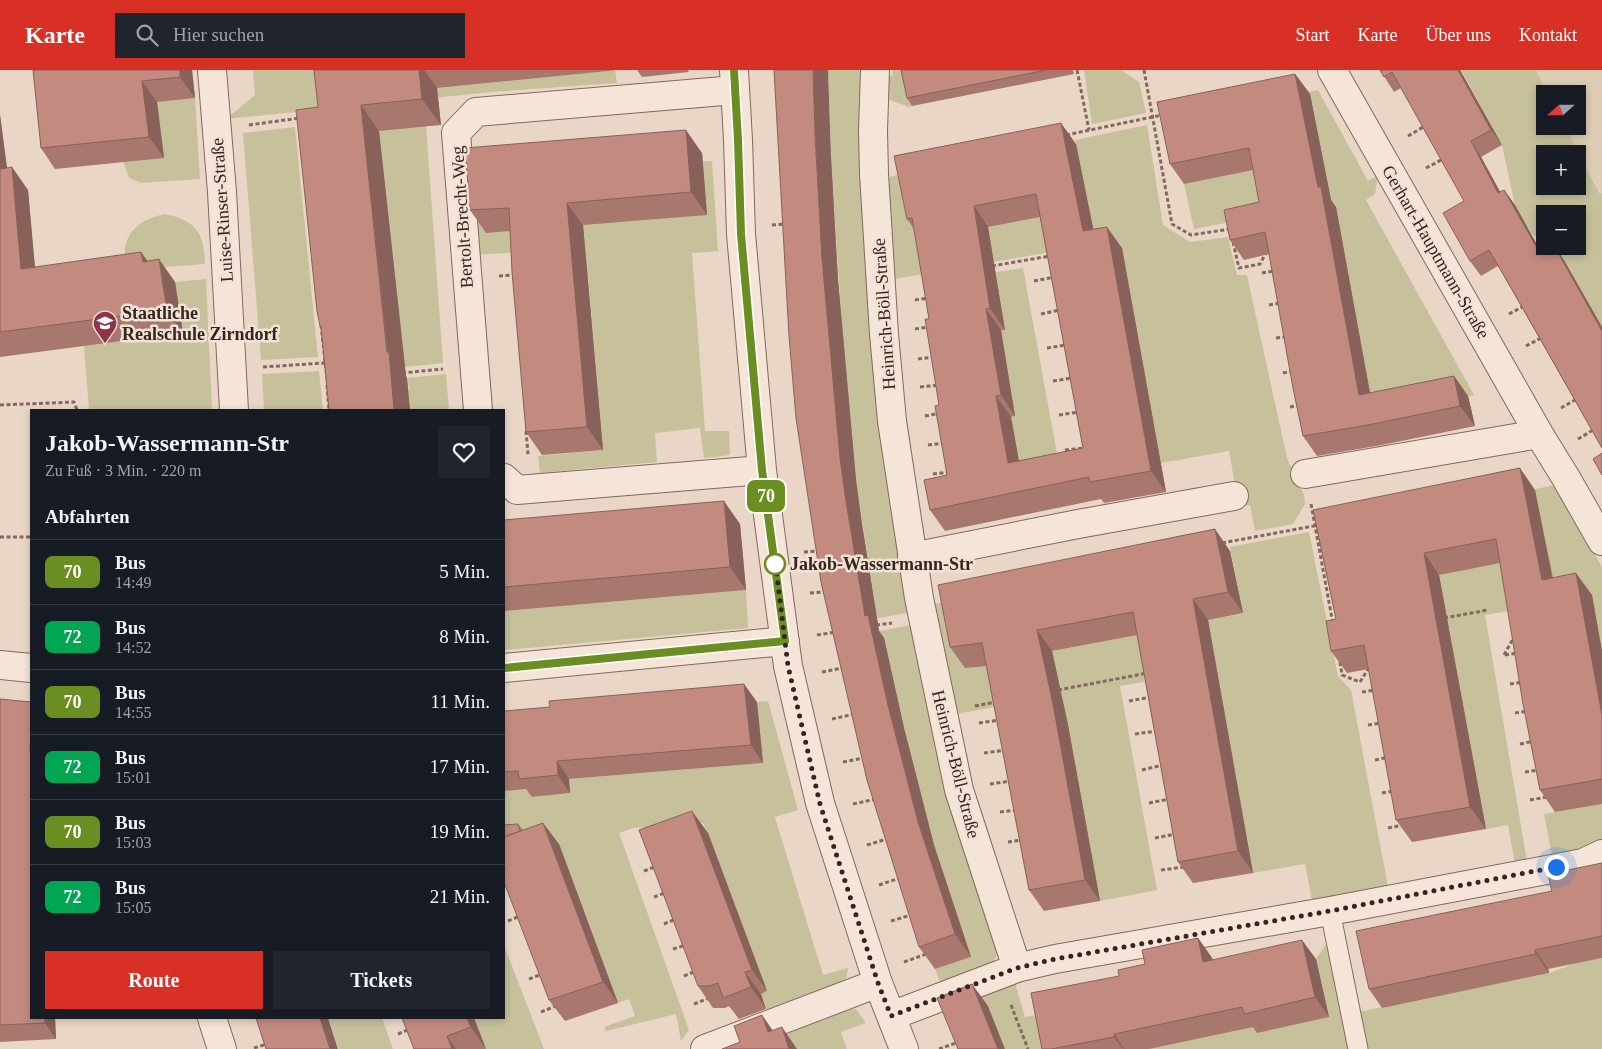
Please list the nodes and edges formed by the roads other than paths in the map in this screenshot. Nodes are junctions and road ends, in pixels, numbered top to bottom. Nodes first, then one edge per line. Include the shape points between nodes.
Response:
1 (212, 70) edge
2 (875, 70) edge
3 (1332, 70) edge
4 (735, 80) edge
5 (234, 409) edge
6 (478, 409) edge
7 (1539, 434) junction
8 (762, 470) junction
9 (1305, 474) road end
10 (505, 479) edge
11 (1234, 496) dead end
12 (1602, 541) edge
13 (912, 557) junction
14 (785, 641) junction
15 (0, 665) edge
16 (30, 668) edge
17 (505, 668) edge
18 (1602, 854) edge
19 (1330, 911) junction
20 (1008, 971) junction
21 (878, 983) junction
22 (891, 1016) junction
23 (212, 1019) edge
24 (222, 1049) edge
25 (705, 1049) edge
26 (904, 1049) edge
27 (1358, 1049) edge

1 - 5 street, Luise-Rinser-Straße
2 - 13 street, Heinrich-Böll-Straße via 873,157 882,304 892,421
3 - 7 street, Gerhart-Hauptmann-Straße
4 - 6 street, Bertolt-Brecht-Weg via 476,112 456,133
4 - 8 street via 741,234
7 - 9 street
7 - 12 street, Gerhart-Hauptmann-Straße
8 - 10 street via 517,490
8 - 14 street
11 - 13 street
13 - 20 street, Heinrich-Böll-Straße via 959,790
14 - 17 street
14 - 21 street via 820,804
15 - 16 street
18 - 19 street via 1583,863
19 - 20 street via 1091,952
19 - 27 lane
20 - 22 street
21 - 22 street
21 - 25 street
22 - 26 street
23 - 24 street

